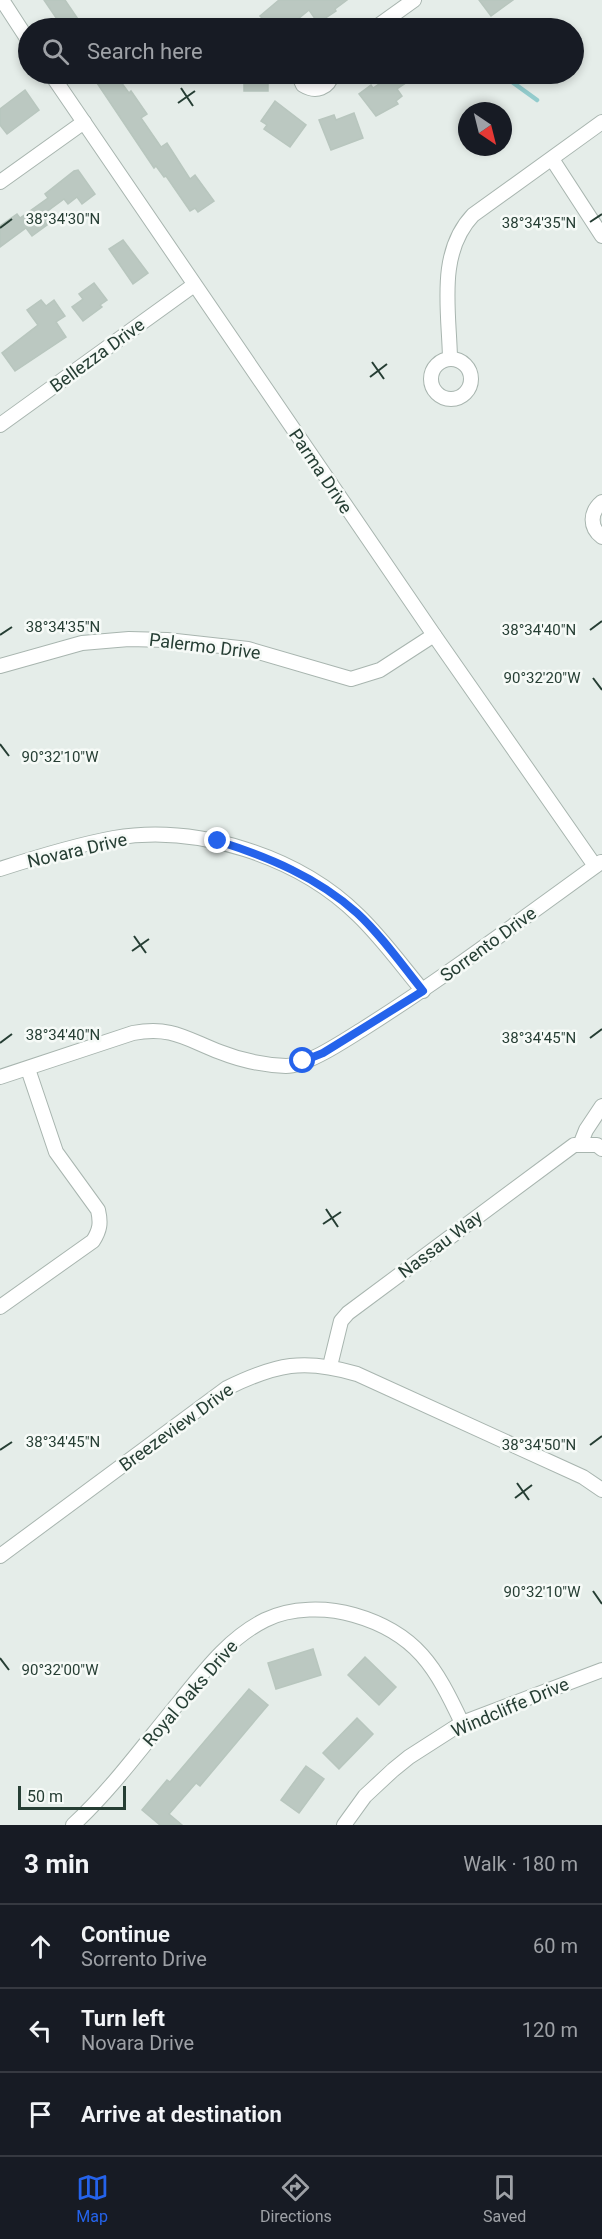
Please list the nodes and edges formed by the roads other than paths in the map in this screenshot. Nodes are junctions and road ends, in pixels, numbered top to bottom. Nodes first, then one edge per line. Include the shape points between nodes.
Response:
1 (2, 0) edge
2 (414, 0) edge
3 (389, 18) edge
4 (18, 25) edge
5 (58, 84) edge
6 (303, 84) edge
7 (326, 84) edge
8 (84, 122) junction
9 (602, 122) edge
10 (552, 159) junction
11 (0, 182) edge
12 (602, 236) edge
13 (194, 285) junction
14 (450, 358) dead end
15 (0, 425) edge
16 (602, 502) edge
17 (602, 537) edge
18 (434, 635) junction
19 (0, 666) edge
20 (598, 863) edge
21 (0, 869) edge
22 (423, 991) junction
23 (28, 1069) junction
24 (0, 1077) edge
25 (602, 1106) edge
26 (580, 1145) junction
27 (600, 1147) edge
28 (0, 1307) edge
29 (330, 1366) junction
30 (602, 1490) edge
31 (0, 1556) edge
32 (602, 1670) edge
33 (462, 1723) junction
34 (73, 1825) edge
35 (344, 1825) edge

1 - 4 street
2 - 3 street
5 - 8 street, Parma Drive
6 - 7 street via 313,89
8 - 11 street
8 - 13 street, Parma Drive
9 - 10 street
10 - 12 street
10 - 14 street via 473,215 456,239 448,271
13 - 15 street, Bellezza Drive
13 - 18 street, Parma Drive
16 - 17 street via 592,521
18 - 19 street, Palermo Drive via 380,670 351,679 248,649 167,640 82,643
18 - 20 street, Parma Drive
20 - 22 street, Sorrento Drive
21 - 22 street, Novara Drive via 116,838 167,835 218,841 269,859 338,898 358,914
22 - 23 street, Sorrento Drive via 323,1053 288,1066 239,1059 164,1030 133,1033
23 - 24 street, Sorrento Drive
23 - 28 street via 56,1152 98,1210 99,1232 93,1241
25 - 26 street
26 - 27 street, Nassau Way
26 - 29 street, Nassau Way via 574,1145 348,1313 341,1321
29 - 30 street, Breezeview Drive via 357,1374 470,1425 583,1477
29 - 31 street, Breezeview Drive via 290,1366 227,1388
32 - 33 street, Windcliffe Drive
33 - 34 street, Royal Oaks Drive via 437,1673 423,1654 398,1634 347,1612 286,1613 250,1628 223,1650
33 - 35 street, Windcliffe Drive via 393,1770 365,1796

